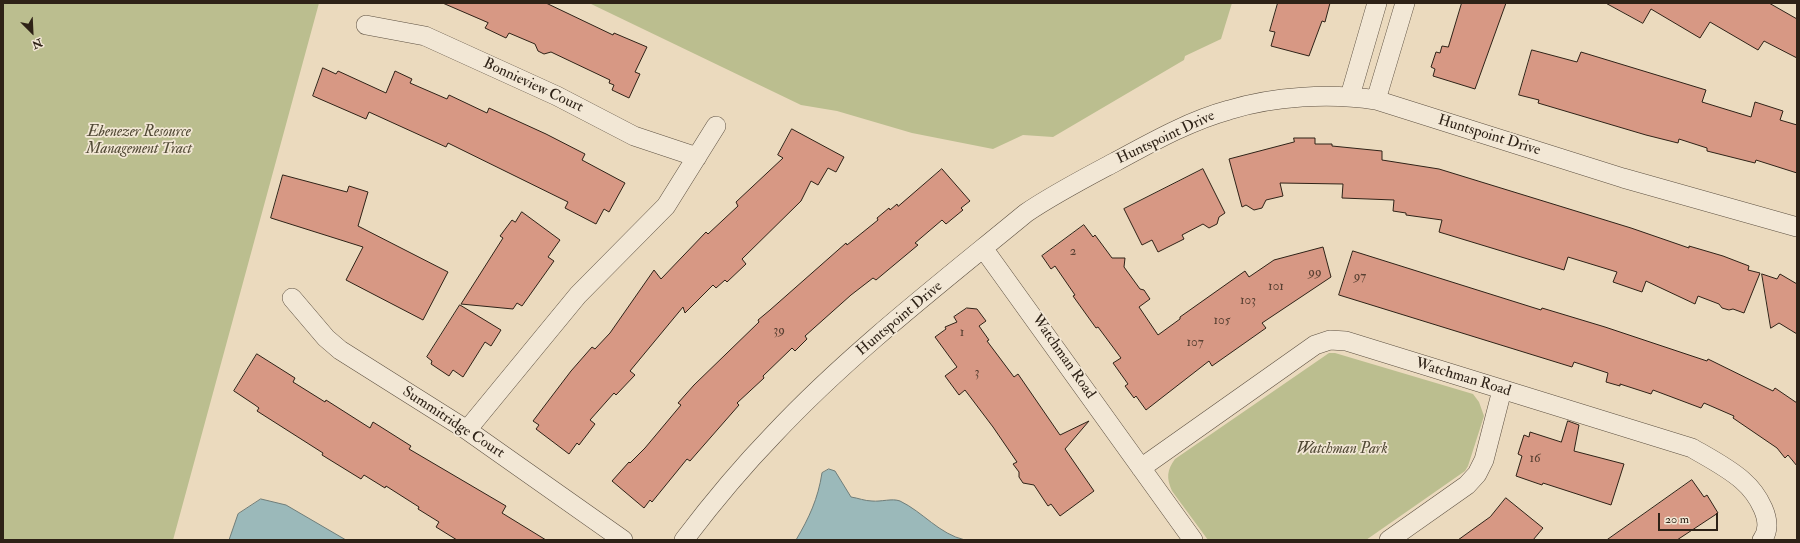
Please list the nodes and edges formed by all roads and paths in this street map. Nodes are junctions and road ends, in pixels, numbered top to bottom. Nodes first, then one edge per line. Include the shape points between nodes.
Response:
1 (1377, 3) edge
2 (1405, 3) edge
3 (366, 24) dead end
4 (1350, 96) junction
5 (1376, 100) junction
6 (716, 126) dead end
7 (697, 156) junction
8 (1797, 227) edge
9 (984, 248) junction
10 (292, 298) dead end
11 (1502, 390) junction
12 (467, 430) junction
13 (1141, 468) junction
14 (623, 540) edge
15 (684, 540) edge
16 (1193, 540) edge
17 (1389, 540) edge
18 (1762, 540) edge

1 - 4 street
2 - 5 street
3 - 7 street, Bonnieview Court via 425,36 557,96 634,136
4 - 5 street, Huntspoint Drive
4 - 9 street, Huntspoint Drive via 1265,101 1196,121 1051,196
5 - 8 street, Huntspoint Drive via 1623,178
6 - 7 street
7 - 12 street via 666,206 578,295
9 - 13 street, Watchman Road
9 - 15 street, Huntspoint Drive via 836,373 806,402 742,469
10 - 12 street, Summitridge Court via 326,338 340,350
11 - 13 street, Watchman Road via 1346,341 1330,340 1315,345
11 - 17 street via 1484,460 1477,474 1467,485
11 - 18 street, Watchman Road via 1692,448 1743,481 1762,508 1767,522 1766,534
12 - 14 street, Summitridge Court
13 - 16 street, Watchman Road

